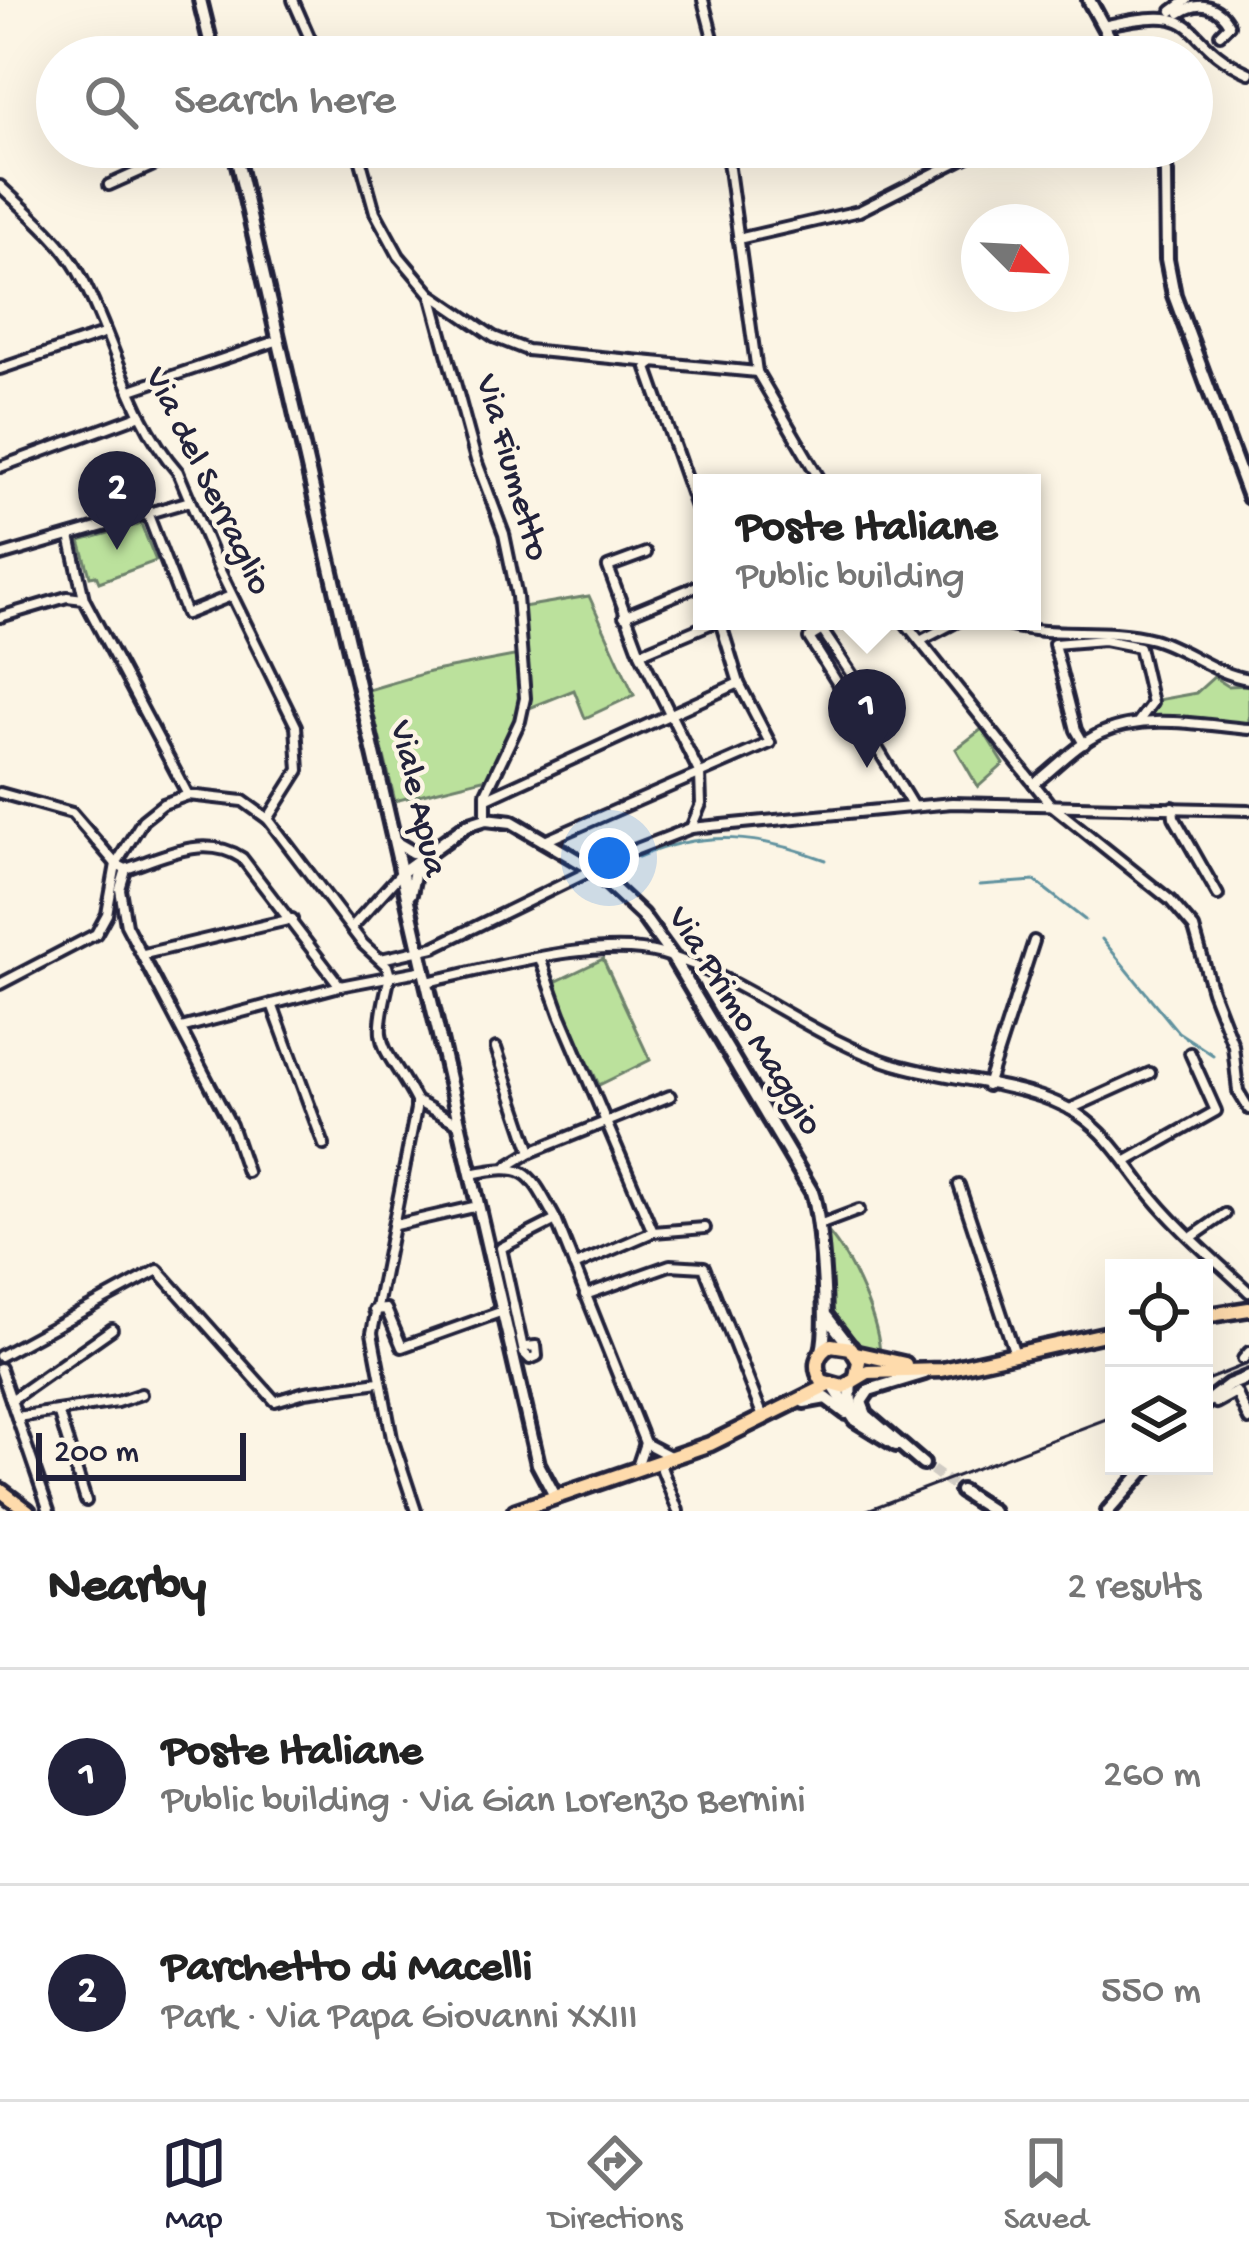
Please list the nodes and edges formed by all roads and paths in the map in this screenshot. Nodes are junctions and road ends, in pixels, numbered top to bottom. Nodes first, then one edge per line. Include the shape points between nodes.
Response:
1 (200, 0) edge
2 (293, 0) edge
3 (703, 0) edge
4 (1089, 0) edge
5 (1186, 0) edge
6 (1176, 12) junction
7 (1101, 27) junction
8 (1220, 34) dead end
9 (209, 36) edge
10 (309, 36) edge
11 (712, 36) edge
12 (1107, 36) edge
13 (1201, 36) edge
14 (1213, 47) edge
15 (1249, 73) edge
16 (147, 168) edge
17 (239, 168) edge
18 (363, 168) edge
19 (729, 168) edge
20 (944, 168) edge
21 (1165, 168) edge
22 (109, 185) dead end
23 (0, 186) edge
24 (738, 239) junction
25 (431, 294) junction
26 (106, 333) junction
27 (279, 340) junction
28 (653, 364) junction
29 (0, 369) edge
30 (757, 372) junction
31 (131, 389) junction
32 (141, 415) junction
33 (0, 467) edge
34 (817, 474) edge
35 (1249, 497) edge
36 (190, 500) junction
37 (693, 500) edge
38 (148, 514) junction
39 (70, 536) junction
40 (646, 553) dead end
41 (0, 556) edge
42 (693, 588) edge
43 (231, 596) junction
44 (84, 599) junction
45 (624, 616) junction
46 (0, 617) edge
47 (696, 630) edge
48 (721, 630) edge
49 (912, 630) edge
50 (940, 630) edge
51 (1041, 630) edge
52 (920, 640) junction
53 (640, 653) junction
54 (1249, 679) edge
55 (739, 683) junction
56 (850, 703) junction
57 (668, 714) junction
58 (1138, 722) junction
59 (1249, 729) edge
60 (1084, 744) junction
61 (700, 775) junction
62 (1034, 784) junction
63 (0, 793) edge
64 (188, 796) junction
65 (485, 798) junction
66 (1050, 804) junction
67 (912, 805) junction
68 (1173, 807) junction
69 (1249, 810) edge
70 (268, 819) junction
71 (485, 819) junction
72 (691, 828) junction
73 (545, 841) junction
74 (395, 842) junction
75 (424, 853) junction
76 (121, 867) junction
77 (594, 870) junction
78 (402, 872) junction
79 (1217, 895) dead end
80 (409, 903) junction
81 (109, 906) junction
82 (120, 906) junction
83 (292, 919) junction
84 (351, 928) junction
85 (1034, 940) dead end
86 (420, 952) junction
87 (144, 954) junction
88 (540, 958) junction
89 (673, 958) junction
90 (381, 959) junction
91 (390, 976) junction
92 (426, 976) junction
93 (0, 983) edge
94 (340, 986) junction
95 (272, 1004) junction
96 (181, 1028) junction
97 (496, 1048) dead end
98 (1190, 1053) dead end
99 (1150, 1073) dead end
100 (987, 1086) junction
101 (670, 1096) dead end
102 (416, 1101) junction
103 (1248, 1108) edge
104 (1070, 1109) junction
105 (608, 1122) junction
106 (459, 1124) junction
107 (324, 1145) dead end
108 (531, 1152) junction
109 (1127, 1161) junction
110 (508, 1166) junction
111 (247, 1172) dead end
112 (471, 1174) junction
113 (959, 1185) dead end
114 (478, 1206) junction
115 (859, 1210) dead end
116 (1226, 1214) dead end
117 (556, 1220) junction
118 (825, 1224) junction
119 (395, 1226) junction
120 (705, 1228) dead end
121 (653, 1232) junction
122 (1192, 1238) junction
123 (574, 1266) junction
124 (1249, 1292) edge
125 (585, 1295) junction
126 (1249, 1309) edge
127 (374, 1310) junction
128 (505, 1310) junction
129 (1213, 1315) edge
130 (826, 1317) junction
131 (112, 1329) dead end
132 (1105, 1334) edge
133 (526, 1347) dead end
134 (853, 1350) junction
135 (822, 1351) junction
136 (1015, 1354) junction
137 (0, 1356) edge
138 (816, 1366) junction
139 (0, 1368) edge
140 (942, 1370) junction
141 (925, 1372) junction
142 (1249, 1377) edge
143 (854, 1380) junction
144 (379, 1382) junction
145 (831, 1386) junction
146 (141, 1394) dead end
147 (1213, 1399) edge
148 (11, 1400) junction
149 (794, 1400) junction
150 (1213, 1402) edge
151 (778, 1409) junction
152 (58, 1412) junction
153 (16, 1417) junction
154 (764, 1418) junction
155 (855, 1420) junction
156 (1249, 1420) edge
157 (645, 1443) junction
158 (896, 1445) junction
159 (664, 1458) junction
160 (538, 1464) junction
161 (637, 1467) junction
162 (1140, 1475) edge
163 (0, 1490) edge
164 (961, 1491) tunnel mouth
165 (555, 1496) junction
166 (86, 1501) dead end
167 (539, 1502) junction
168 (26, 1510) edge
169 (49, 1511) edge
170 (416, 1511) edge
171 (515, 1511) edge
172 (678, 1511) edge
173 (992, 1511) edge
174 (1108, 1511) edge

1 - 9 street
2 - 10 street
3 - 11 street
4 - 7 street
5 - 6 street
6 - 7 street
6 - 8 street via 1211,7 1228,20
6 - 13 street
7 - 12 street
14 - 15 street
16 - 22 street
17 - 27 street, Viale Apua
18 - 25 street, Via Fiumetto via 375,212
19 - 24 street
20 - 24 street via 859,211
21 - 35 street via 1174,296
23 - 26 street, Via del Serraglio via 70,258
24 - 30 street
25 - 28 street via 515,346
25 - 65 street, Via Fiumetto via 504,534 523,640 523,713
26 - 29 street
26 - 31 street, Via del Serraglio
27 - 31 street
27 - 74 street, Viale Apua
28 - 30 street
28 - 37 street via 647,368 654,395
30 - 34 street
31 - 32 street, Via del Serraglio
32 - 33 street
32 - 36 street, Via del Serraglio
36 - 38 street
36 - 43 street, Via del Serraglio
38 - 39 street
38 - 43 street via 186,614
39 - 41 street
39 - 44 street
40 - 45 street via 608,567
42 - 45 street
43 - 70 street, Via del Serraglio via 298,738 299,770
44 - 46 street
44 - 64 street
45 - 53 street
47 - 53 street
48 - 55 street
49 - 52 street
50 - 52 street
51 - 54 street via 1156,640
52 - 62 street
53 - 57 street
55 - 57 street
55 - 61 street via 770,743
56 - 56 street via 857,684 822,630 809,638
56 - 67 street
57 - 61 street
57 - 65 street
58 - 59 street
58 - 60 street
58 - 60 street via 1152,703 1139,647 1054,644
60 - 62 street
61 - 72 street
61 - 73 street
62 - 66 street
63 - 76 street via 72,813
64 - 70 street via 243,801
64 - 76 street via 142,820
65 - 71 street, Via Fiumetto
66 - 67 street
66 - 68 street
66 - 103 street via 1194,928
67 - 72 street
68 - 69 street
68 - 79 street
70 - 84 street
71 - 73 street, Via Primo Maggio via 512,822
71 - 75 street
72 - 77 street
73 - 77 street, Via Primo Maggio
74 - 75 street
74 - 78 street, Viale Apua
75 - 78 street
75 - 80 street
76 - 81 street
76 - 82 street
76 - 83 street via 188,849 228,848
77 - 86 street
77 - 89 street, Via Primo Maggio
78 - 80 street, Viale Apua
78 - 84 street
80 - 86 street, Viale Apua
81 - 82 street
81 - 93 street via 95,934
82 - 87 street
83 - 87 street
83 - 94 street
84 - 90 street
85 - 100 street
86 - 90 street
86 - 92 street, Viale Apua
87 - 96 street
88 - 89 street via 622,949
88 - 92 street
88 - 105 street
89 - 100 street via 860,1053
89 - 118 street, Via Primo Maggio
90 - 91 street
91 - 92 street
91 - 94 street
91 - 102 street via 379,1037
92 - 106 street, Viale Apua
94 - 95 street
95 - 96 street
95 - 107 street
96 - 111 street
97 - 108 street
98 - 109 street via 1216,1112
99 - 104 street
100 - 104 street
101 - 105 street
102 - 106 street
102 - 119 street
104 - 109 street
105 - 108 street
105 - 121 street
106 - 112 street, Viale Apua
108 - 110 street
109 - 122 street
110 - 112 street
110 - 117 street via 525,1173
112 - 114 street, Viale Apua
113 - 136 street
114 - 119 street
114 - 128 street, Viale Apua
115 - 118 street
116 - 122 street
117 - 123 street
117 - 133 street via 501,1248
118 - 130 street, Via Primo Maggio
119 - 127 street
120 - 121 street
121 - 123 street
122 - 124 street
123 - 125 street
125 - 154 street via 670,1264 704,1267
125 - 157 street
126 - 129 main road
127 - 128 street via 386,1309 402,1346
127 - 144 street
128 - 160 street, Viale Apua
130 - 134 street
130 - 135 street, Via Primo Maggio
131 - 148 street
132 - 136 main road
134 - 135 main road
134 - 140 main road
134 - 143 main road via 860,1369
135 - 138 main road
136 - 140 main road
137 - 144 street via 158,1270 275,1401
138 - 145 main road
138 - 149 main road
139 - 148 street
140 - 141 main road
141 - 143 main road via 878,1371
141 - 158 street via 869,1390 861,1402 928,1467
142 - 147 street
143 - 145 main road
143 - 158 street via 855,1413
144 - 170 street
145 - 149 main road
145 - 155 street
146 - 152 street
148 - 153 street
149 - 151 main road
150 - 156 street via 1236,1393
151 - 154 main road
151 - 155 street via 826,1398
152 - 153 street
152 - 166 street
153 - 169 street
154 - 159 main road
155 - 158 street
157 - 159 street
157 - 161 street
159 - 161 main road
159 - 172 street
160 - 165 street, Viale Apua
160 - 167 street, Viale Apua
161 - 165 main road
162 - 174 street
163 - 168 main road
164 - 173 street
165 - 167 main road
167 - 171 main road

